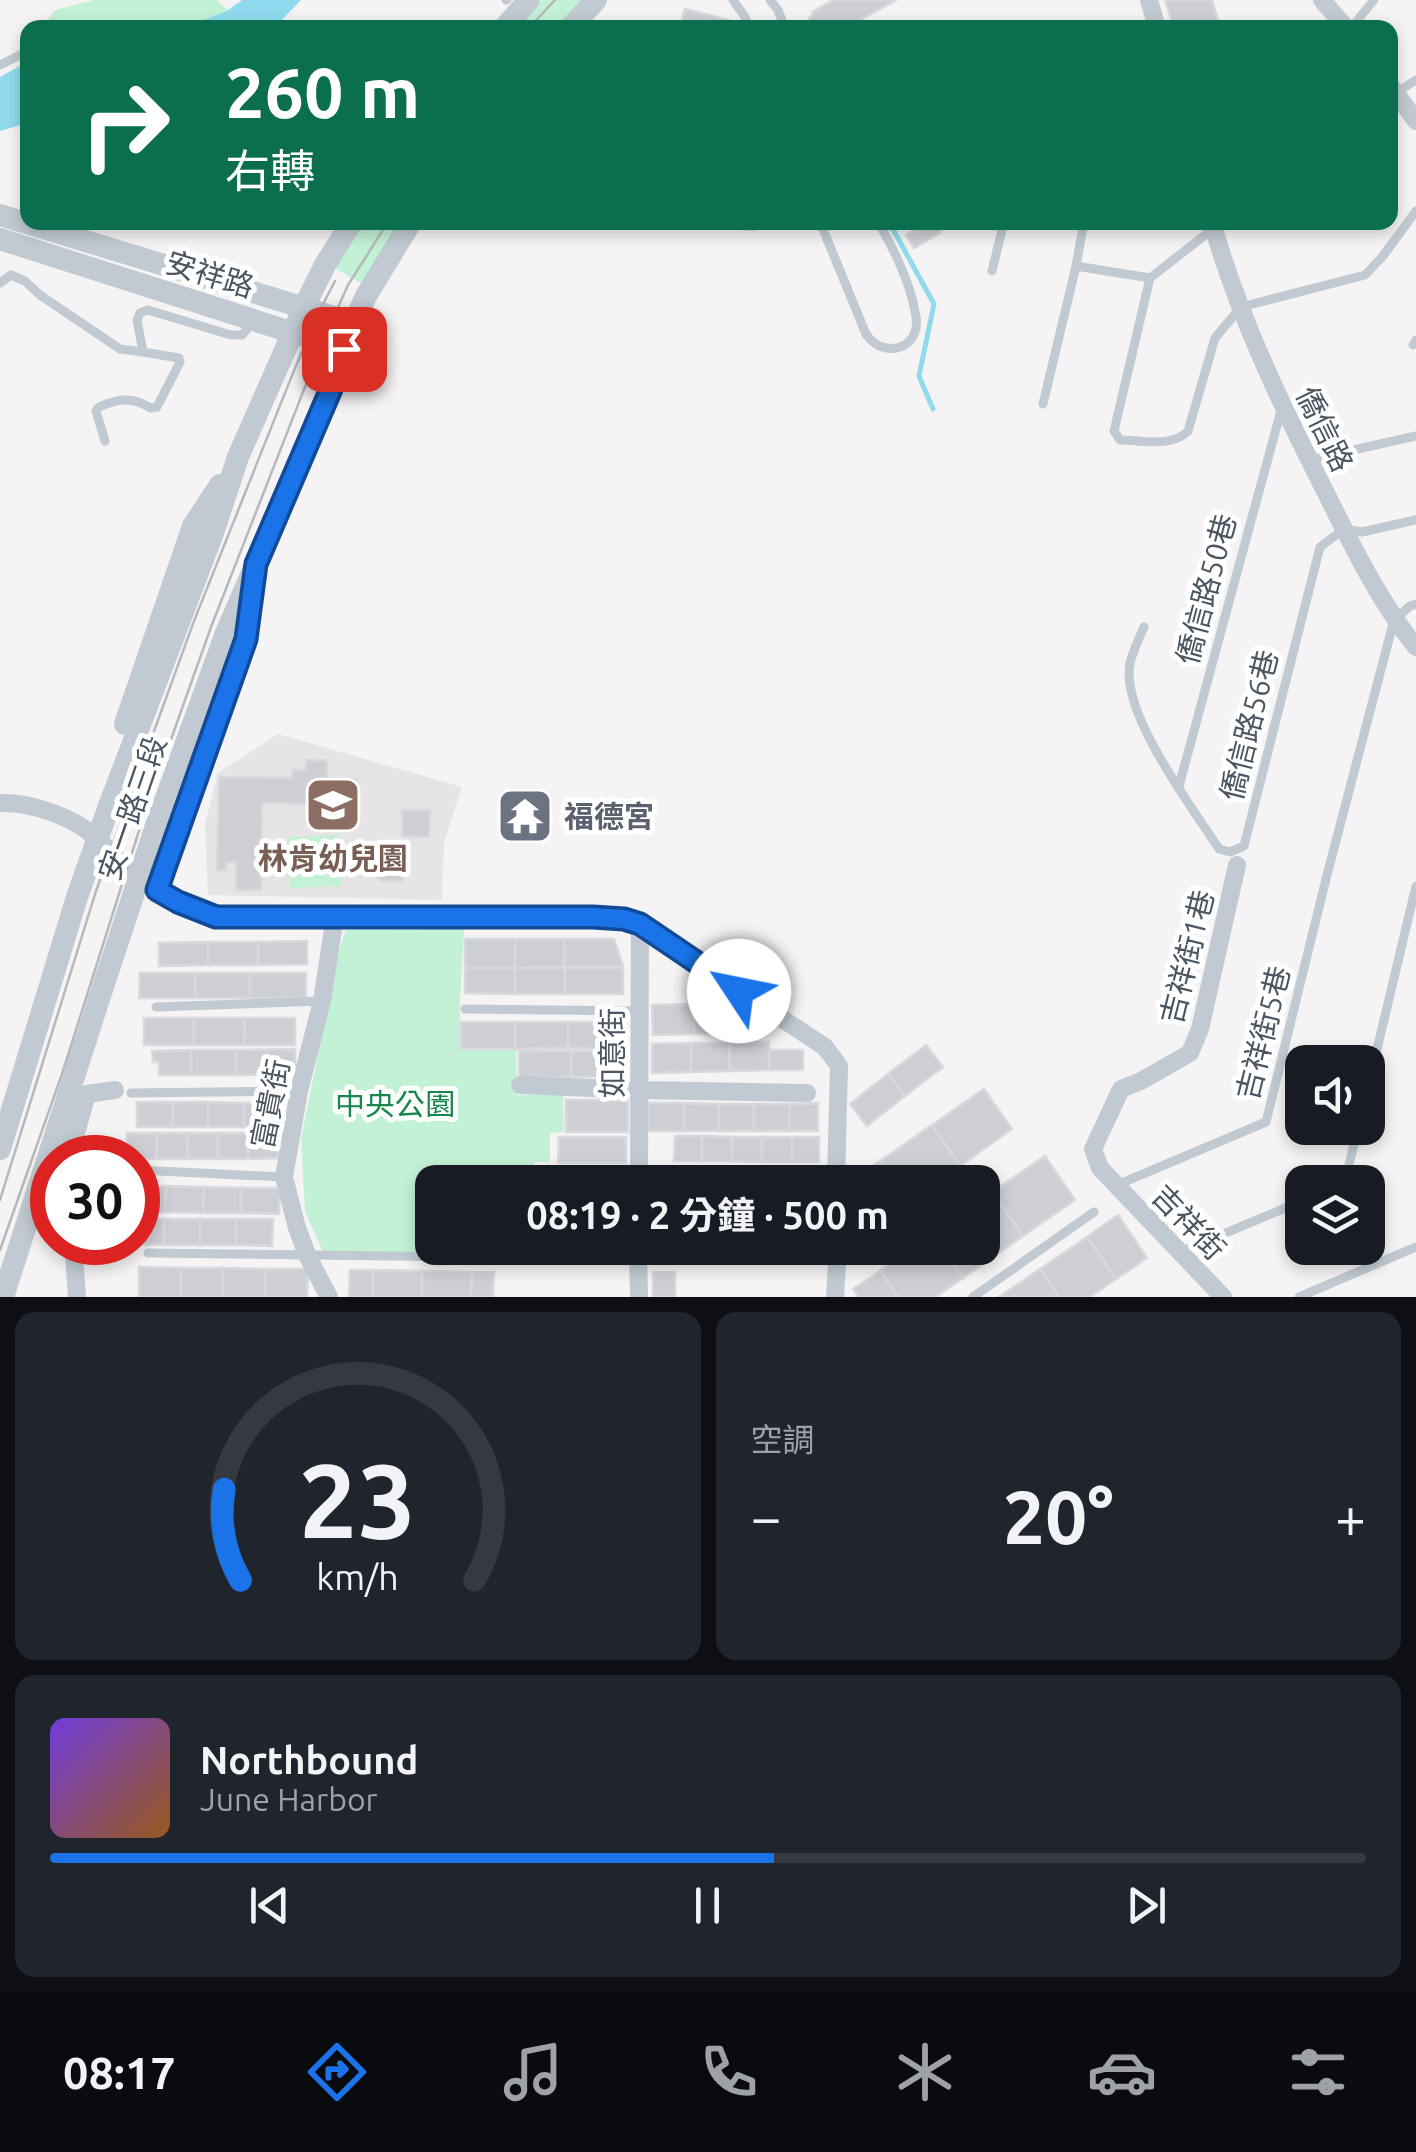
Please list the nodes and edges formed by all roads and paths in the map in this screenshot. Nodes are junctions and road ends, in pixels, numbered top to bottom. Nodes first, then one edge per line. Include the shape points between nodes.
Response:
1 (529, 0) edge
2 (596, 0) edge
3 (1322, 0) edge
4 (1374, 0) edge
5 (511, 20) edge
6 (577, 20) edge
7 (1341, 20) edge
8 (1355, 20) edge
9 (1398, 100) edge
10 (1416, 121) edge
11 (1416, 211) edge
12 (46, 230) edge
13 (347, 230) edge
14 (406, 230) edge
15 (823, 230) edge
16 (883, 230) edge
17 (1002, 230) edge
18 (1083, 230) edge
19 (1210, 230) edge
20 (1220, 230) edge
21 (0, 240) edge
22 (1076, 266) junction
23 (992, 271) dead end
24 (1150, 278) junction
25 (0, 282) edge
26 (1241, 307) junction
27 (304, 308) junction
28 (255, 320) junction
29 (354, 323) junction
30 (293, 331) junction
31 (344, 349) junction
32 (142, 352) junction
33 (1042, 404) dead end
34 (1282, 406) junction
35 (1416, 436) edge
36 (104, 441) dead end
37 (238, 457) junction
38 (1309, 460) junction
39 (1416, 520) edge
40 (1344, 529) junction
41 (256, 564) junction
42 (1416, 604) edge
43 (1394, 620) junction
44 (1144, 627) dead end
45 (1416, 647) edge
46 (1179, 786) junction
47 (0, 802) edge
48 (91, 832) junction
49 (1237, 865) dead end
50 (1416, 886) edge
51 (157, 890) junction
52 (336, 916) junction
53 (640, 924) junction
54 (322, 1001) junction
55 (156, 1006) dead end
56 (465, 1008) dead end
57 (640, 1011) junction
58 (1378, 1045) edge
59 (520, 1085) dead end
60 (640, 1090) junction
61 (123, 1091) joint
62 (299, 1091) junction
63 (807, 1093) dead end
64 (0, 1121) edge
65 (75, 1135) edge
66 (0, 1149) edge
67 (639, 1165) edge
68 (836, 1165) edge
69 (160, 1171) edge
70 (284, 1176) junction
71 (1116, 1186) junction
72 (1285, 1208) edge
73 (1094, 1212) dead end
74 (1416, 1248) edge
75 (1180, 1252) junction
76 (160, 1254) edge
77 (415, 1255) edge
78 (308, 1256) junction
79 (75, 1265) edge
80 (638, 1265) edge
81 (837, 1265) edge
82 (3, 1297) edge
83 (77, 1297) edge
84 (329, 1297) edge
85 (639, 1297) edge
86 (836, 1297) edge
87 (973, 1297) edge
88 (1223, 1297) edge
89 (1299, 1297) edge

1 - 5 street
2 - 6 street
3 - 7 street
4 - 8 lane
9 - 10 street
11 - 26 lane via 1365,275
12 - 27 street, 安祥路
13 - 27 street, 安一路三段
14 - 29 street, 安一路三段
15 - 16 lane via 866,334 888,349 908,342 917,324 897,254
17 - 23 lane
18 - 22 lane
19 - 24 lane
20 - 26 street, 僑信路
21 - 28 street, 安祥路
22 - 24 lane
22 - 33 lane
24 - 26 lane via 1114,431 1120,440 1182,438 1215,338
25 - 32 lane via 11,275 25,281 120,349
26 - 34 street, 僑信路
27 - 29 street, 安祥路
27 - 30 street, 安一路三段
28 - 30 street, 安祥路
28 - 32 lane via 242,335 230,335 148,310 137,320
29 - 31 street, 安一路三段
30 - 31 street, 安祥路
30 - 37 street, 安一路三段
31 - 41 street, 安一路三段
32 - 36 lane via 180,362 157,407 130,399 99,407
34 - 38 street, 僑信路
34 - 46 lane, 僑信路50巷
35 - 38 lane
37 - 48 street via 193,526
37 - 66 street, 安一路三段, bridge via 77,898
38 - 40 street, 僑信路
39 - 40 lane via 1362,532
40 - 43 street, 僑信路
40 - 46 lane, 僑信路56巷 via 1320,547 1244,846 1219,849
41 - 51 street via 246,639
41 - 82 street, 安一路三段, bridge via 157,823
42 - 43 lane
43 - 45 street, 僑信路
43 - 71 lane, 吉祥街5巷 via 1266,1122
44 - 46 lane via 1130,666 1134,700 1148,740
47 - 48 street via 40,809
48 - 51 street
48 - 64 street
49 - 71 street, 吉祥街1巷 via 1190,1052 1121,1089 1093,1149
50 - 58 lane
51 - 52 street via 216,917
52 - 53 street via 593,917
52 - 54 street, 富貴街
53 - 57 street, 如意街
53 - 68 street via 824,1047 838,1066
54 - 55 lane
54 - 62 street, 富貴街
56 - 57 lane
57 - 60 street, 如意街
59 - 60 street
60 - 63 street
60 - 67 street, 如意街
61 - 62 lane
61 - 65 street via 87,1094
62 - 70 street, 富貴街
69 - 70 lane
70 - 78 street, 富貴街
71 - 75 street, 吉祥街
72 - 75 lane
73 - 87 lane
74 - 89 lane
75 - 88 street, 吉祥街
76 - 78 lane
77 - 78 lane
78 - 84 street, 富貴街
79 - 83 street
80 - 85 street
81 - 86 street

